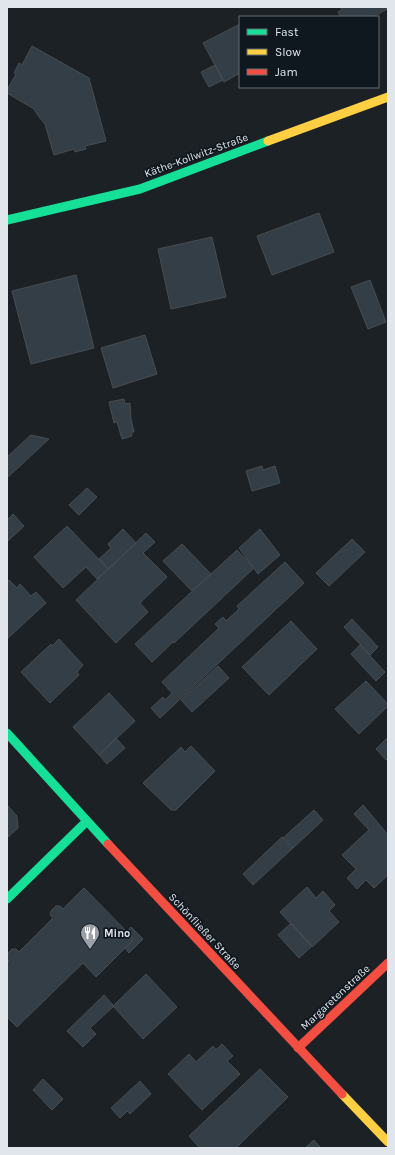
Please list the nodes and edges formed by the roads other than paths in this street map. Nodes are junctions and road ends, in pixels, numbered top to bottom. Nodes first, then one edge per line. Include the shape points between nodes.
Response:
1 (388, 97) edge
2 (7, 220) edge
3 (7, 733) edge
4 (86, 821) junction
5 (7, 899) edge
6 (388, 962) edge
7 (298, 1048) junction
8 (388, 1142) edge

1 - 2 street, Käthe-Kollwitz-Straße via 140,189
3 - 4 street, Schönfließer Straße
4 - 5 street
4 - 7 street, Schönfließer Straße
6 - 7 street, Margaretenstraße
7 - 8 street, Schönfließer Straße

